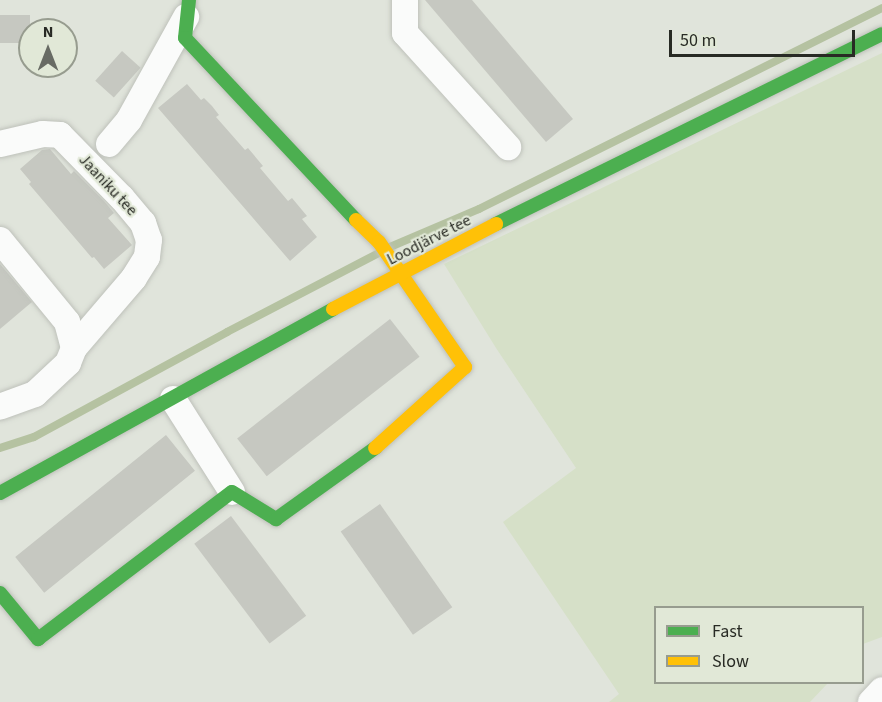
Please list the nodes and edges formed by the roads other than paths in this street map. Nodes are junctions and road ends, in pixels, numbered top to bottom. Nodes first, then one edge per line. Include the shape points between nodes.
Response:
1 (405, 0) edge
2 (188, 8) edge
3 (882, 34) edge
4 (0, 144) edge
5 (109, 144) dead end
6 (508, 147) dead end
7 (0, 240) edge
8 (397, 268) junction
9 (74, 348) junction
10 (173, 399) junction
11 (0, 407) edge
12 (232, 492) junction
13 (0, 493) edge
14 (0, 593) edge
15 (882, 690) edge
16 (871, 702) edge

1 - 6 street via 405,33
2 - 5 street via 129,120
2 - 8 street via 185,38 379,242
3 - 8 street, Loodjärve tee
4 - 9 street, Jaaniku tee via 43,134 60,135 143,223 149,240 147,257 134,278
7 - 9 street via 67,322
8 - 10 street, Loodjärve tee
8 - 12 street via 465,367 368,454 276,519
9 - 11 street, Jaaniku tee via 68,363 35,394
10 - 12 street
10 - 13 street, Loodjärve tee
12 - 14 street via 38,639
15 - 16 street

